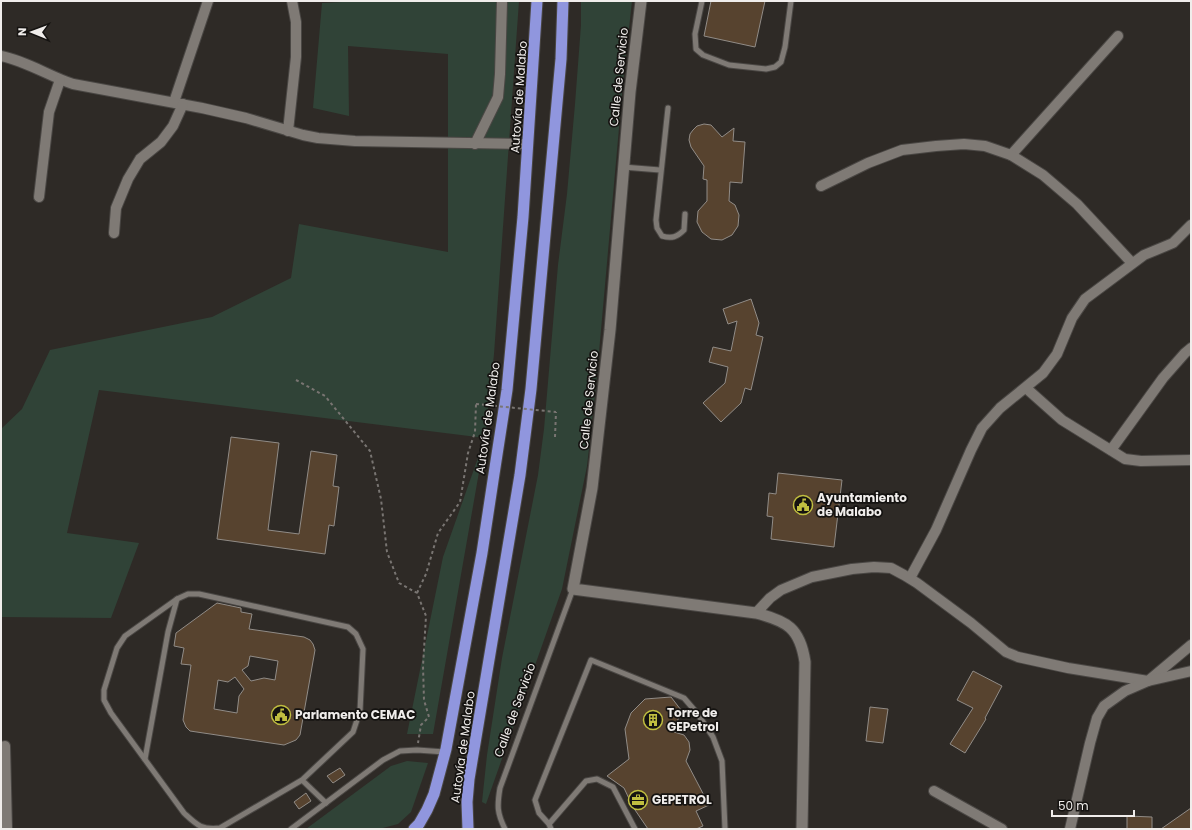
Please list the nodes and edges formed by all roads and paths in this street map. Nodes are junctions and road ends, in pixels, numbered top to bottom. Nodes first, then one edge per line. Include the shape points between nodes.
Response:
1 (208, 1) edge
2 (292, 1) edge
3 (502, 1) edge
4 (537, 1) edge
5 (563, 1) edge
6 (641, 1) edge
7 (702, 1) edge
8 (791, 1) edge
9 (1118, 36) dead end
10 (1, 56) edge
11 (60, 80) junction
12 (179, 103) junction
13 (668, 108) dead end
14 (288, 131) junction
15 (474, 144) junction
16 (528, 144) junction
17 (1011, 155) junction
18 (623, 167) junction
19 (660, 170) junction
20 (821, 186) dead end
21 (39, 197) dead end
22 (685, 214) dead end
23 (1191, 225) edge
24 (114, 233) dead end
25 (1132, 263) junction
26 (1191, 348) edge
27 (296, 380) dead end
28 (1026, 388) junction
29 (555, 437) dead end
30 (1111, 450) junction
31 (1191, 460) edge
32 (910, 578) junction
33 (573, 589) junction
34 (417, 593) junction
35 (177, 599) junction
36 (756, 613) junction
37 (1191, 645) edge
38 (1191, 671) edge
39 (1148, 681) junction
40 (1, 746) edge
41 (417, 750) junction
42 (445, 752) junction
43 (145, 759) junction
44 (302, 780) junction
45 (934, 790) dead end
46 (326, 803) junction
47 (550, 826) edge
48 (7, 829) edge
49 (291, 829) edge
50 (414, 829) edge
51 (468, 829) edge
52 (506, 829) edge
53 (635, 829) edge
54 (725, 829) edge
55 (802, 829) edge
56 (1002, 829) edge
57 (1070, 829) edge

1 - 12 street
2 - 14 street via 296,22 296,57
3 - 15 street via 498,97
4 - 16 highway, Autovía de Malabo
5 - 51 highway, Autovía de Malabo via 560,74 531,389 520,475 469,779
6 - 18 street, Calle de Servicio
7 - 8 lane via 695,34 696,49 703,55 729,65 766,68 775,67 781,62
9 - 17 street
10 - 11 street
11 - 12 street via 90,88
11 - 21 street via 49,112
12 - 14 street via 246,118
12 - 24 street via 173,126 161,142 140,159 128,179 116,208
13 - 19 lane
14 - 15 street via 318,138 355,141
15 - 16 street
16 - 42 highway, Autovía de Malabo via 506,390 482,553
17 - 20 street via 985,146 964,144 902,150
17 - 25 street via 1042,175 1077,204
18 - 19 lane
18 - 33 street, Calle de Servicio via 610,330 592,488
19 - 22 lane via 656,220 662,236 678,236 684,230
23 - 25 street via 1172,243
25 - 28 street via 1085,299 1072,318 1057,354
26 - 30 street via 1163,378
27 - 34 path via 325,396 370,451 381,499 387,552 399,583
28 - 30 street via 1062,420
28 - 32 street via 1000,408 982,428 936,530
29 - 34 path, bridge via 556,412 476,404 474,432 460,502 438,533 426,574
30 - 31 street via 1125,459
32 - 36 street via 891,568 874,567 812,577 780,590
32 - 39 street via 1006,652 1068,668
33 - 36 street
33 - 52 lane, Calle de Servicio via 500,788 497,804
34 - 41 path via 426,616 424,700 429,717 421,725
35 - 43 lane via 168,632
35 - 43 lane via 125,636 117,648 104,690 104,700 111,712
35 - 44 lane via 188,594 199,594 348,627 356,634 363,649 360,711 353,732
36 - 55 street via 785,623 799,638 803,649 805,662
37 - 39 street
38 - 39 street
39 - 57 street via 1110,700 1097,718
40 - 48 street via 5,746
41 - 42 lane
41 - 46 lane via 400,751 383,760
42 - 50 highway, Autovía de Malabo via 434,794
43 - 44 lane via 184,813 198,826 209,829 220,828
44 - 46 lane
45 - 56 street
46 - 49 lane
47 - 53 lane via 586,781 597,779 613,787
47 - 54 lane via 539,813 535,800 591,660 684,698 697,713 713,737 722,761

